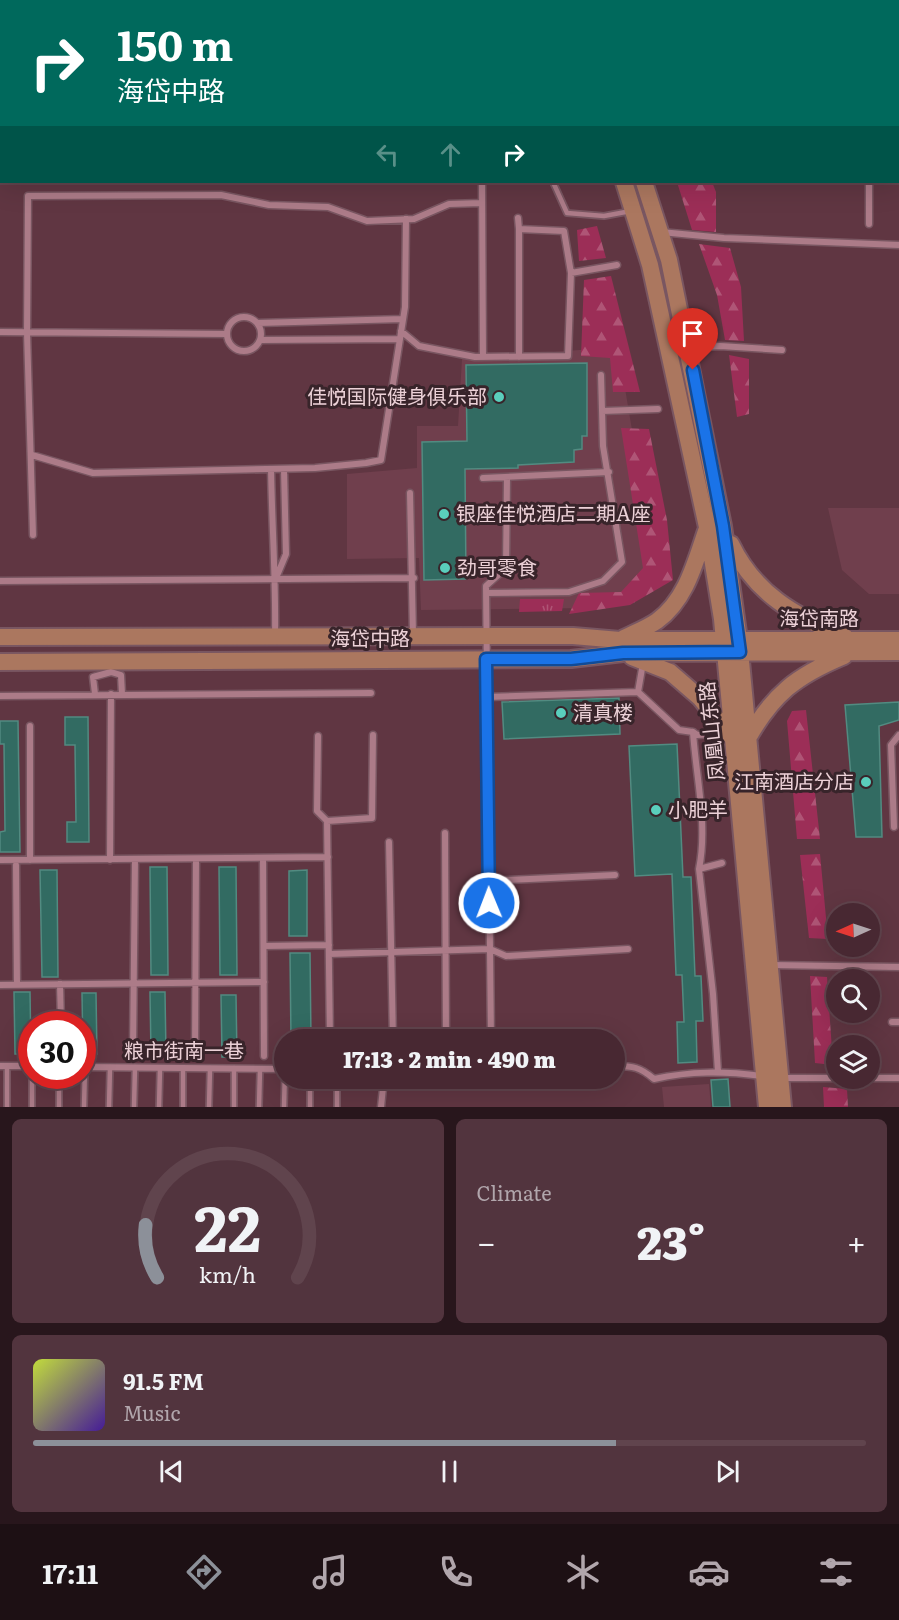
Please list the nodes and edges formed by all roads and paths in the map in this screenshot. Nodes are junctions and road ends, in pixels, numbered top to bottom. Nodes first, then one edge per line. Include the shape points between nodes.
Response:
1 (482, 183) edge
2 (553, 183) edge
3 (624, 183) edge
4 (644, 183) edge
5 (869, 183) edge
6 (481, 202) junction
7 (633, 211) junction
8 (518, 218) dead end
9 (406, 219) junction
10 (869, 224) dead end
11 (519, 229) junction
12 (660, 232) junction
13 (899, 245) edge
14 (617, 265) dead end
15 (571, 273) junction
16 (403, 319) junction
17 (258, 323) junction
18 (401, 331) junction
19 (0, 332) edge
20 (27, 333) junction
21 (227, 334) junction
22 (400, 339) junction
23 (260, 340) junction
24 (688, 348) junction
25 (782, 350) dead end
26 (483, 357) junction
27 (519, 357) junction
28 (601, 375) dead end
29 (658, 409) dead end
30 (602, 411) junction
31 (32, 455) junction
32 (271, 469) junction
33 (284, 469) junction
34 (609, 472) junction
35 (483, 478) dead end
36 (507, 478) junction
37 (411, 493) dead end
38 (715, 526) junction
39 (33, 535) dead end
40 (414, 578) dead end
41 (276, 579) junction
42 (0, 581) edge
43 (486, 593) junction
44 (413, 636) junction
45 (486, 636) junction
46 (0, 637) edge
47 (275, 637) junction
48 (899, 640) edge
49 (732, 646) junction
50 (853, 646) junction
51 (621, 647) junction
52 (899, 652) edge
53 (486, 659) junction
54 (644, 661) junction
55 (0, 662) edge
56 (111, 667) junction
57 (638, 692) junction
58 (370, 693) dead end
59 (95, 694) junction
60 (111, 694) junction
61 (122, 694) junction
62 (0, 696) edge
63 (487, 697) junction
64 (30, 726) dead end
65 (693, 732) junction
66 (711, 734) dead end
67 (373, 735) dead end
68 (899, 735) edge
69 (318, 736) dead end
70 (741, 740) junction
71 (896, 806) edge
72 (327, 821) junction
73 (894, 827) dead end
74 (445, 833) dead end
75 (389, 842) dead end
76 (328, 857) junction
77 (263, 858) junction
78 (196, 859) junction
79 (0, 860) edge
80 (30, 860) junction
81 (110, 860) junction
82 (135, 860) junction
83 (722, 863) dead end
84 (16, 865) dead end
85 (699, 869) junction
86 (615, 875) dead end
87 (489, 881) junction
88 (329, 945) junction
89 (264, 946) junction
90 (490, 949) junction
91 (628, 949) dead end
92 (445, 950) junction
93 (390, 952) junction
94 (329, 954) junction
95 (770, 965) junction
96 (899, 967) edge
97 (195, 982) junction
98 (264, 982) junction
99 (134, 983) junction
100 (60, 984) junction
101 (0, 985) edge
102 (16, 985) junction
103 (61, 1011) edge
104 (330, 1029) edge
105 (393, 1029) edge
106 (446, 1029) edge
107 (491, 1029) edge
108 (133, 1052) dead end
109 (264, 1056) dead end
110 (195, 1057) dead end
111 (4, 1066) edge
112 (625, 1066) edge
113 (96, 1067) edge
114 (110, 1067) junction
115 (135, 1067) junction
116 (160, 1068) junction
117 (183, 1068) junction
118 (210, 1068) junction
119 (234, 1068) junction
120 (260, 1068) junction
121 (274, 1069) edge
122 (718, 1072) junction
123 (772, 1077) junction
124 (826, 1078) edge
125 (880, 1078) edge
126 (899, 1078) edge
127 (32, 1089) edge
128 (59, 1089) edge
129 (84, 1089) edge
130 (285, 1089) edge
131 (310, 1089) edge
132 (337, 1089) edge
133 (383, 1089) edge
134 (7, 1107) edge
135 (32, 1107) edge
136 (59, 1107) edge
137 (84, 1107) edge
138 (110, 1107) edge
139 (134, 1107) edge
140 (159, 1107) edge
141 (183, 1107) edge
142 (209, 1107) edge
143 (234, 1107) edge
144 (259, 1107) edge
145 (285, 1107) edge
146 (310, 1107) edge
147 (336, 1107) edge
148 (381, 1107) edge
149 (767, 1107) edge
150 (783, 1107) edge

1 - 6 street
2 - 7 lane via 567,213 604,216
3 - 7 main road, 凤凰山东路
4 - 12 main road, 凤凰山东路
5 - 10 street
6 - 9 street via 449,204
6 - 26 street
7 - 38 main road, 凤凰山东路
8 - 11 street
9 - 16 street
9 - 20 street via 367,221 328,207 269,206 221,195 28,196
11 - 15 street via 564,231
11 - 27 street
12 - 13 street
12 - 24 main road, 凤凰山东路
14 - 15 street
15 - 27 street via 568,356
16 - 17 street
16 - 18 street
17 - 21 street via 249,317 238,318 230,324
17 - 23 street
18 - 22 street
18 - 26 street via 419,346
19 - 20 street
20 - 21 street
20 - 31 street
21 - 23 street via 231,345 241,351 252,349
22 - 23 street
22 - 33 street via 381,460
24 - 25 street
24 - 38 main road, 凤凰山东路
26 - 27 street
28 - 30 street
29 - 30 street
30 - 34 street
31 - 32 street via 93,473
31 - 39 street
32 - 33 street
32 - 41 street
33 - 41 street via 286,555
34 - 36 street
34 - 43 street via 622,562 603,580 569,592
35 - 36 street
36 - 43 street via 506,568 486,586
37 - 44 street
38 - 49 main road, 凤凰山东路
38 - 50 main road via 740,563 770,596
38 - 51 main road via 674,606
40 - 41 street
41 - 42 street
41 - 47 street
43 - 45 street
44 - 45 main road, 海岱中路
44 - 47 main road, 海岱中路
45 - 51 main road, 海岱中路 via 573,636
45 - 53 street
46 - 47 main road, 海岱中路
48 - 50 main road, 海岱南路
49 - 50 main road, 海岱南路
49 - 51 main road, 海岱中路
49 - 70 main road, 凤凰山东路
50 - 52 main road, 海岱南路
50 - 70 main road via 788,687
51 - 53 main road, 海岱中路 via 571,659
51 - 54 main road
53 - 56 main road, 海岱中路
53 - 63 street
54 - 57 street
54 - 70 main road via 670,672 685,684
55 - 56 main road, 海岱中路
56 - 59 street via 93,677
56 - 61 street via 121,675
57 - 63 street
57 - 65 street via 679,730
58 - 61 street
59 - 60 street
59 - 62 street
60 - 61 street
60 - 81 street
63 - 87 street
64 - 80 street
65 - 66 street
65 - 85 street via 703,831
67 - 72 street via 372,818
68 - 71 street via 891,745
69 - 72 street via 317,812
70 - 95 main road, 凤凰山东路
70 - 123 main road, 凤凰山东路
71 - 73 street
72 - 76 street
74 - 92 street
75 - 93 street
76 - 77 street
76 - 88 street
77 - 78 street
77 - 89 street
78 - 82 street
78 - 97 street
79 - 80 street
80 - 81 street
81 - 82 street
82 - 99 street
83 - 85 street
84 - 102 street
85 - 122 street
86 - 87 street
87 - 90 street
88 - 89 street
88 - 94 street
89 - 98 street
90 - 91 street via 506,956
90 - 92 street
90 - 107 street
92 - 93 street
92 - 106 street
93 - 94 street
93 - 105 street
94 - 104 street
95 - 96 street
95 - 123 main road, 凤凰山东路
97 - 98 street
97 - 99 street
97 - 110 street
98 - 109 street
99 - 100 street
99 - 108 street
100 - 102 street
100 - 103 street
101 - 102 street
111 - 134 lane
112 - 122 street via 642,1069 654,1079 684,1072
113 - 114 street, 粮市街南一巷
114 - 115 street, 粮市街南一巷
114 - 138 lane
115 - 116 street, 粮市街南一巷
115 - 139 lane
116 - 117 street, 粮市街南一巷
116 - 140 lane
117 - 118 street, 粮市街南一巷
117 - 141 lane
118 - 119 street, 粮市街南一巷
118 - 142 lane
119 - 120 street, 粮市街南一巷
119 - 143 lane
120 - 121 street, 粮市街南一巷
120 - 144 lane
122 - 123 street
123 - 124 street
123 - 149 main road, 凤凰山东路
123 - 150 main road, 凤凰山东路
125 - 126 street
127 - 135 lane
128 - 136 lane
129 - 137 lane
130 - 145 lane
131 - 146 lane
132 - 147 lane
133 - 148 street

